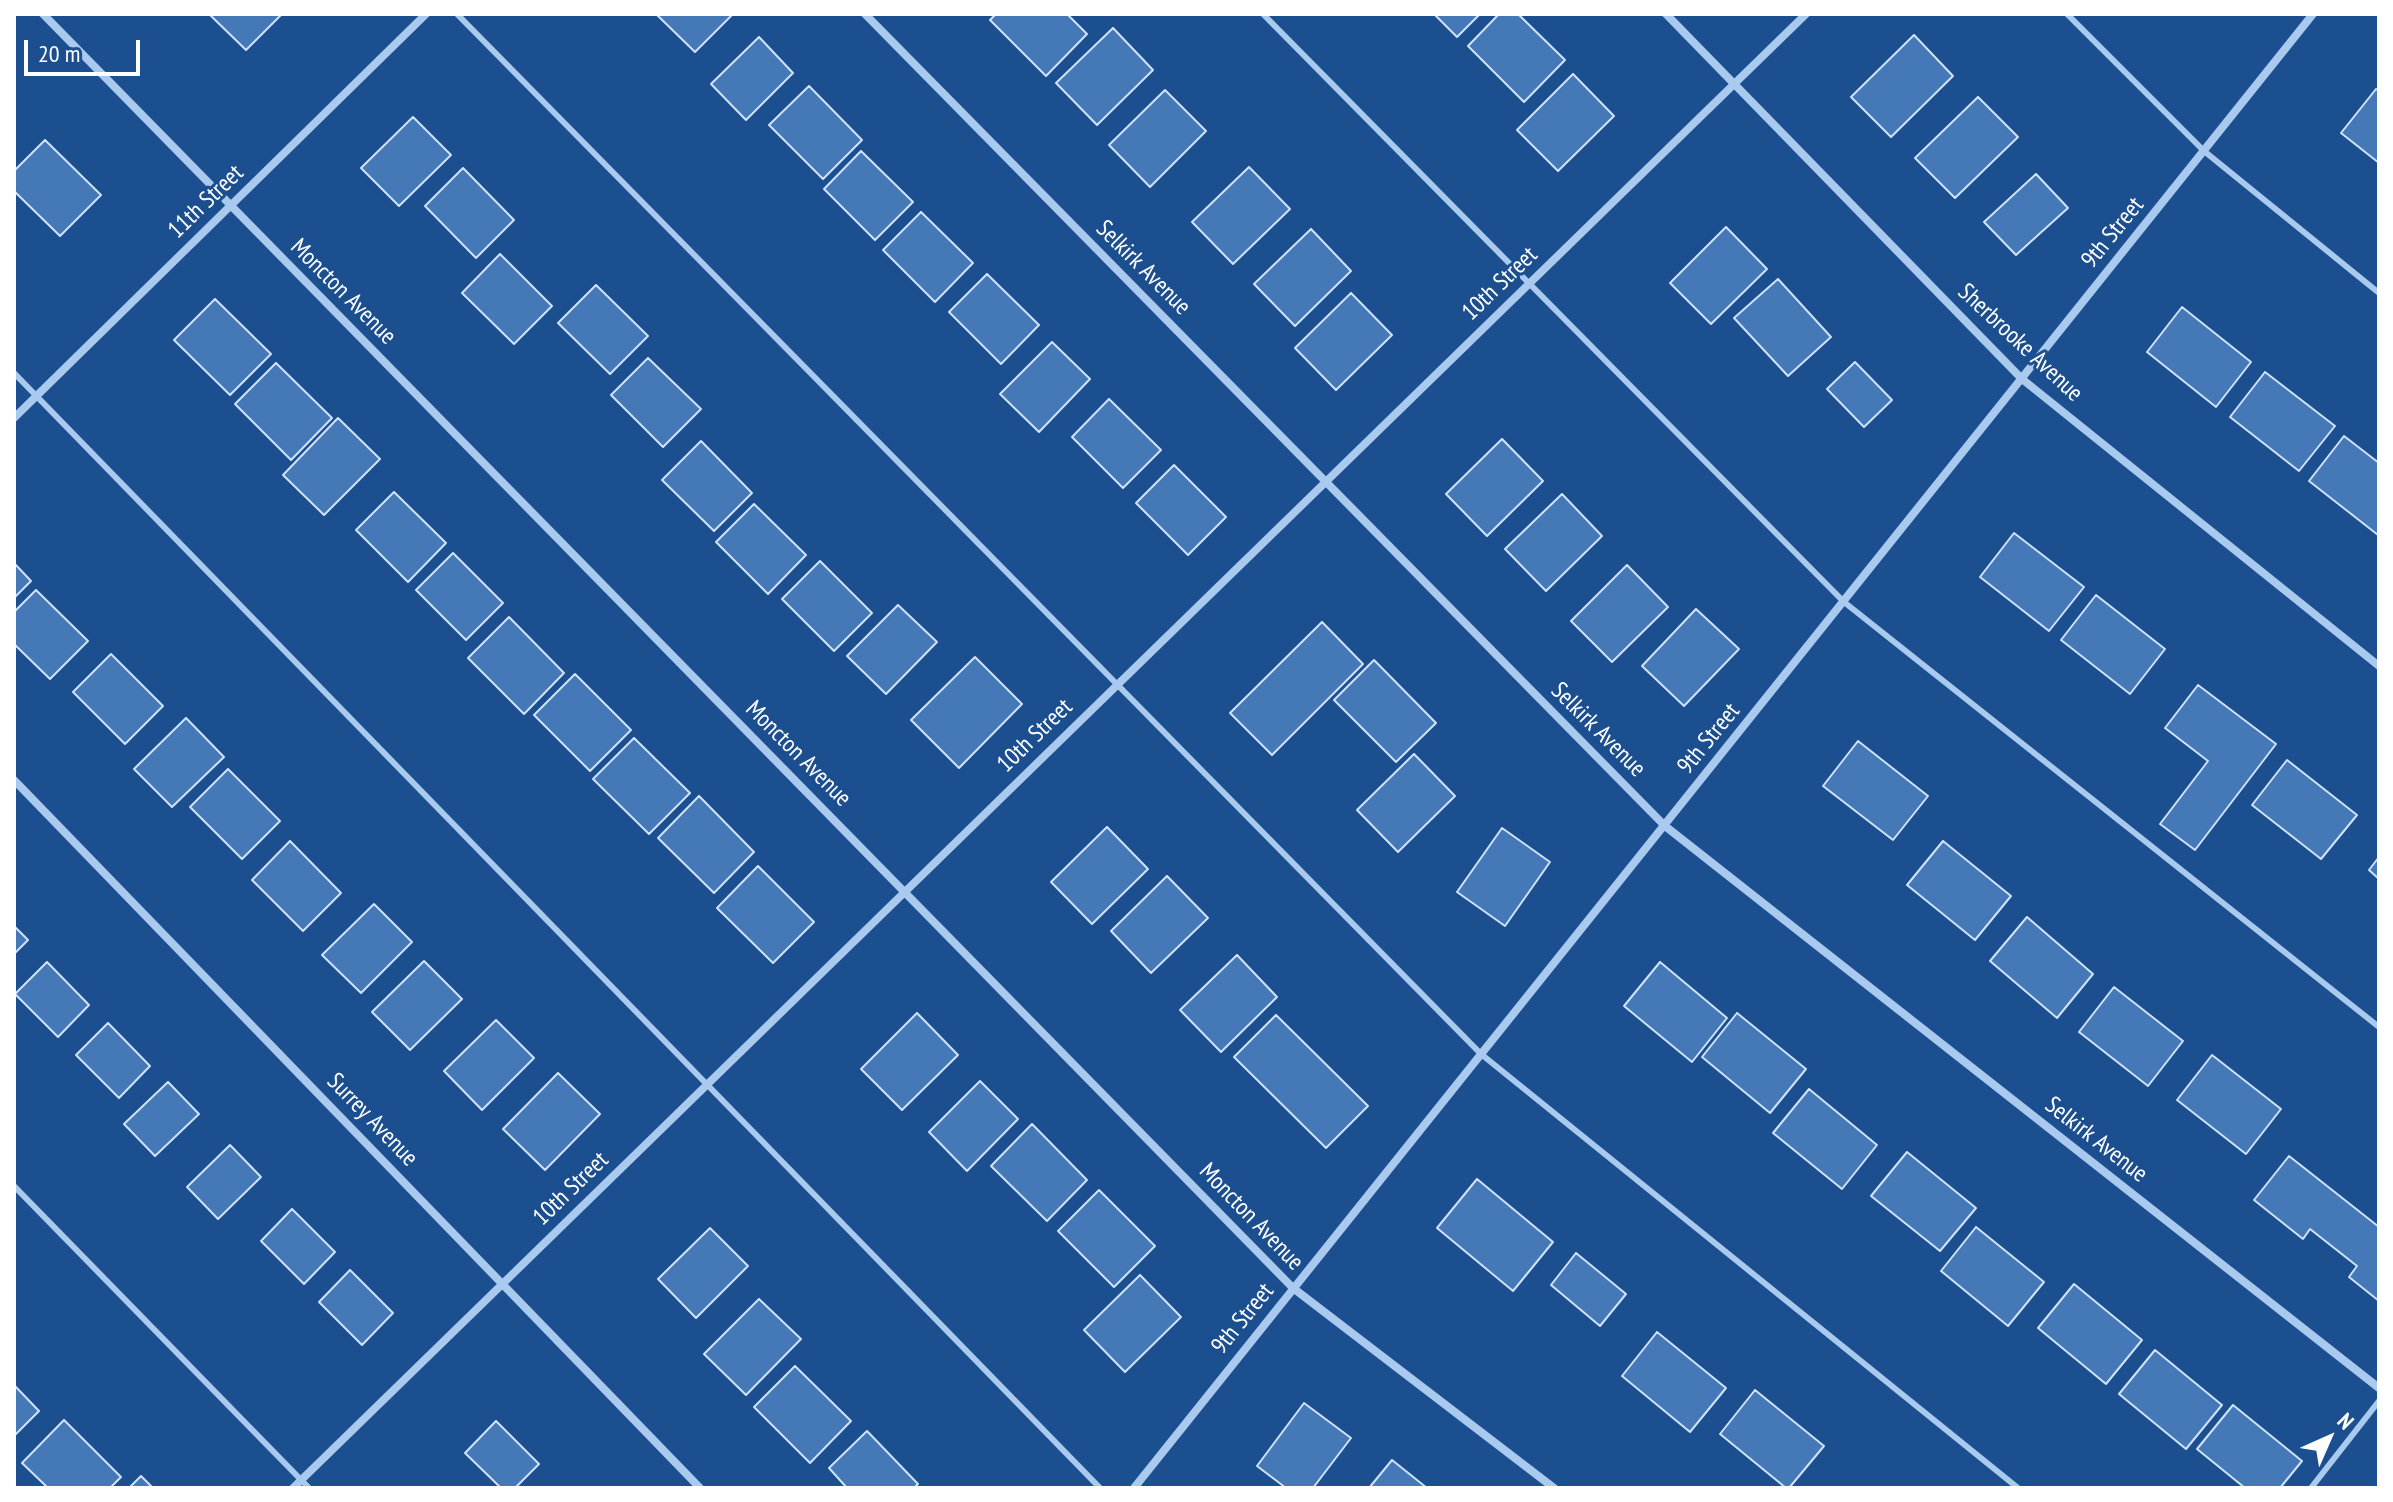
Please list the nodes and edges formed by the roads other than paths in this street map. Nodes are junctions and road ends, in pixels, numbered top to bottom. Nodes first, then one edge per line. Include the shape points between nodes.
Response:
1 (43, 14) edge
2 (426, 14) edge
3 (457, 14) edge
4 (865, 14) edge
5 (1263, 14) edge
6 (1666, 14) edge
7 (1806, 14) edge
8 (2067, 14) edge
9 (2313, 14) edge
10 (1734, 84) junction
11 (2204, 151) junction
12 (230, 205) junction
13 (1529, 284) junction
14 (2379, 293) edge
15 (14, 373) edge
16 (2022, 379) junction
17 (36, 396) junction
18 (14, 418) edge
19 (1326, 481) junction
20 (1844, 602) junction
21 (2379, 666) edge
22 (1117, 684) junction
23 (14, 780) edge
24 (1665, 826) junction
25 (905, 892) junction
26 (2379, 1027) edge
27 (1481, 1054) junction
28 (706, 1085) junction
29 (14, 1186) edge
30 (502, 1284) junction
31 (1293, 1288) junction
32 (2379, 1388) edge
33 (2379, 1401) edge
34 (301, 1480) junction
35 (293, 1488) edge
36 (309, 1488) edge
37 (700, 1488) edge
38 (1100, 1488) edge
39 (1134, 1488) edge
40 (1554, 1488) edge
41 (2018, 1488) edge
42 (2311, 1488) edge

1 - 12 street, Moncton Avenue
2 - 12 street, 11th Street
3 - 22 lane
4 - 19 street, Selkirk Avenue
5 - 13 lane
6 - 10 street, Sherbrooke Avenue
7 - 10 street, 10th Street
8 - 11 lane
9 - 11 street, 9th Street
10 - 13 street, 10th Street
10 - 16 street, Sherbrooke Avenue
11 - 14 lane
11 - 16 street, 9th Street
12 - 17 street, 11th Street
12 - 25 street, Moncton Avenue
13 - 19 street, 10th Street
13 - 20 lane
15 - 17 lane
16 - 20 street, 9th Street
16 - 21 street, Sherbrooke Avenue
17 - 18 street, 11th Street
17 - 28 lane
19 - 22 street, 10th Street
19 - 24 street, Selkirk Avenue
20 - 24 street, 9th Street
20 - 26 lane
22 - 25 street, 10th Street
22 - 27 lane
23 - 30 street, Surrey Avenue
24 - 27 street, 9th Street
24 - 32 street, Selkirk Avenue
25 - 28 street, 10th Street
25 - 31 street, Moncton Avenue
27 - 31 street, 9th Street
27 - 41 lane
28 - 30 street, 10th Street
28 - 38 lane
29 - 34 lane
30 - 34 street, 10th Street
30 - 37 street, Surrey Avenue
31 - 39 street, 9th Street
31 - 40 street, Moncton Avenue
33 - 42 lane
34 - 35 street, 10th Street
34 - 36 lane

